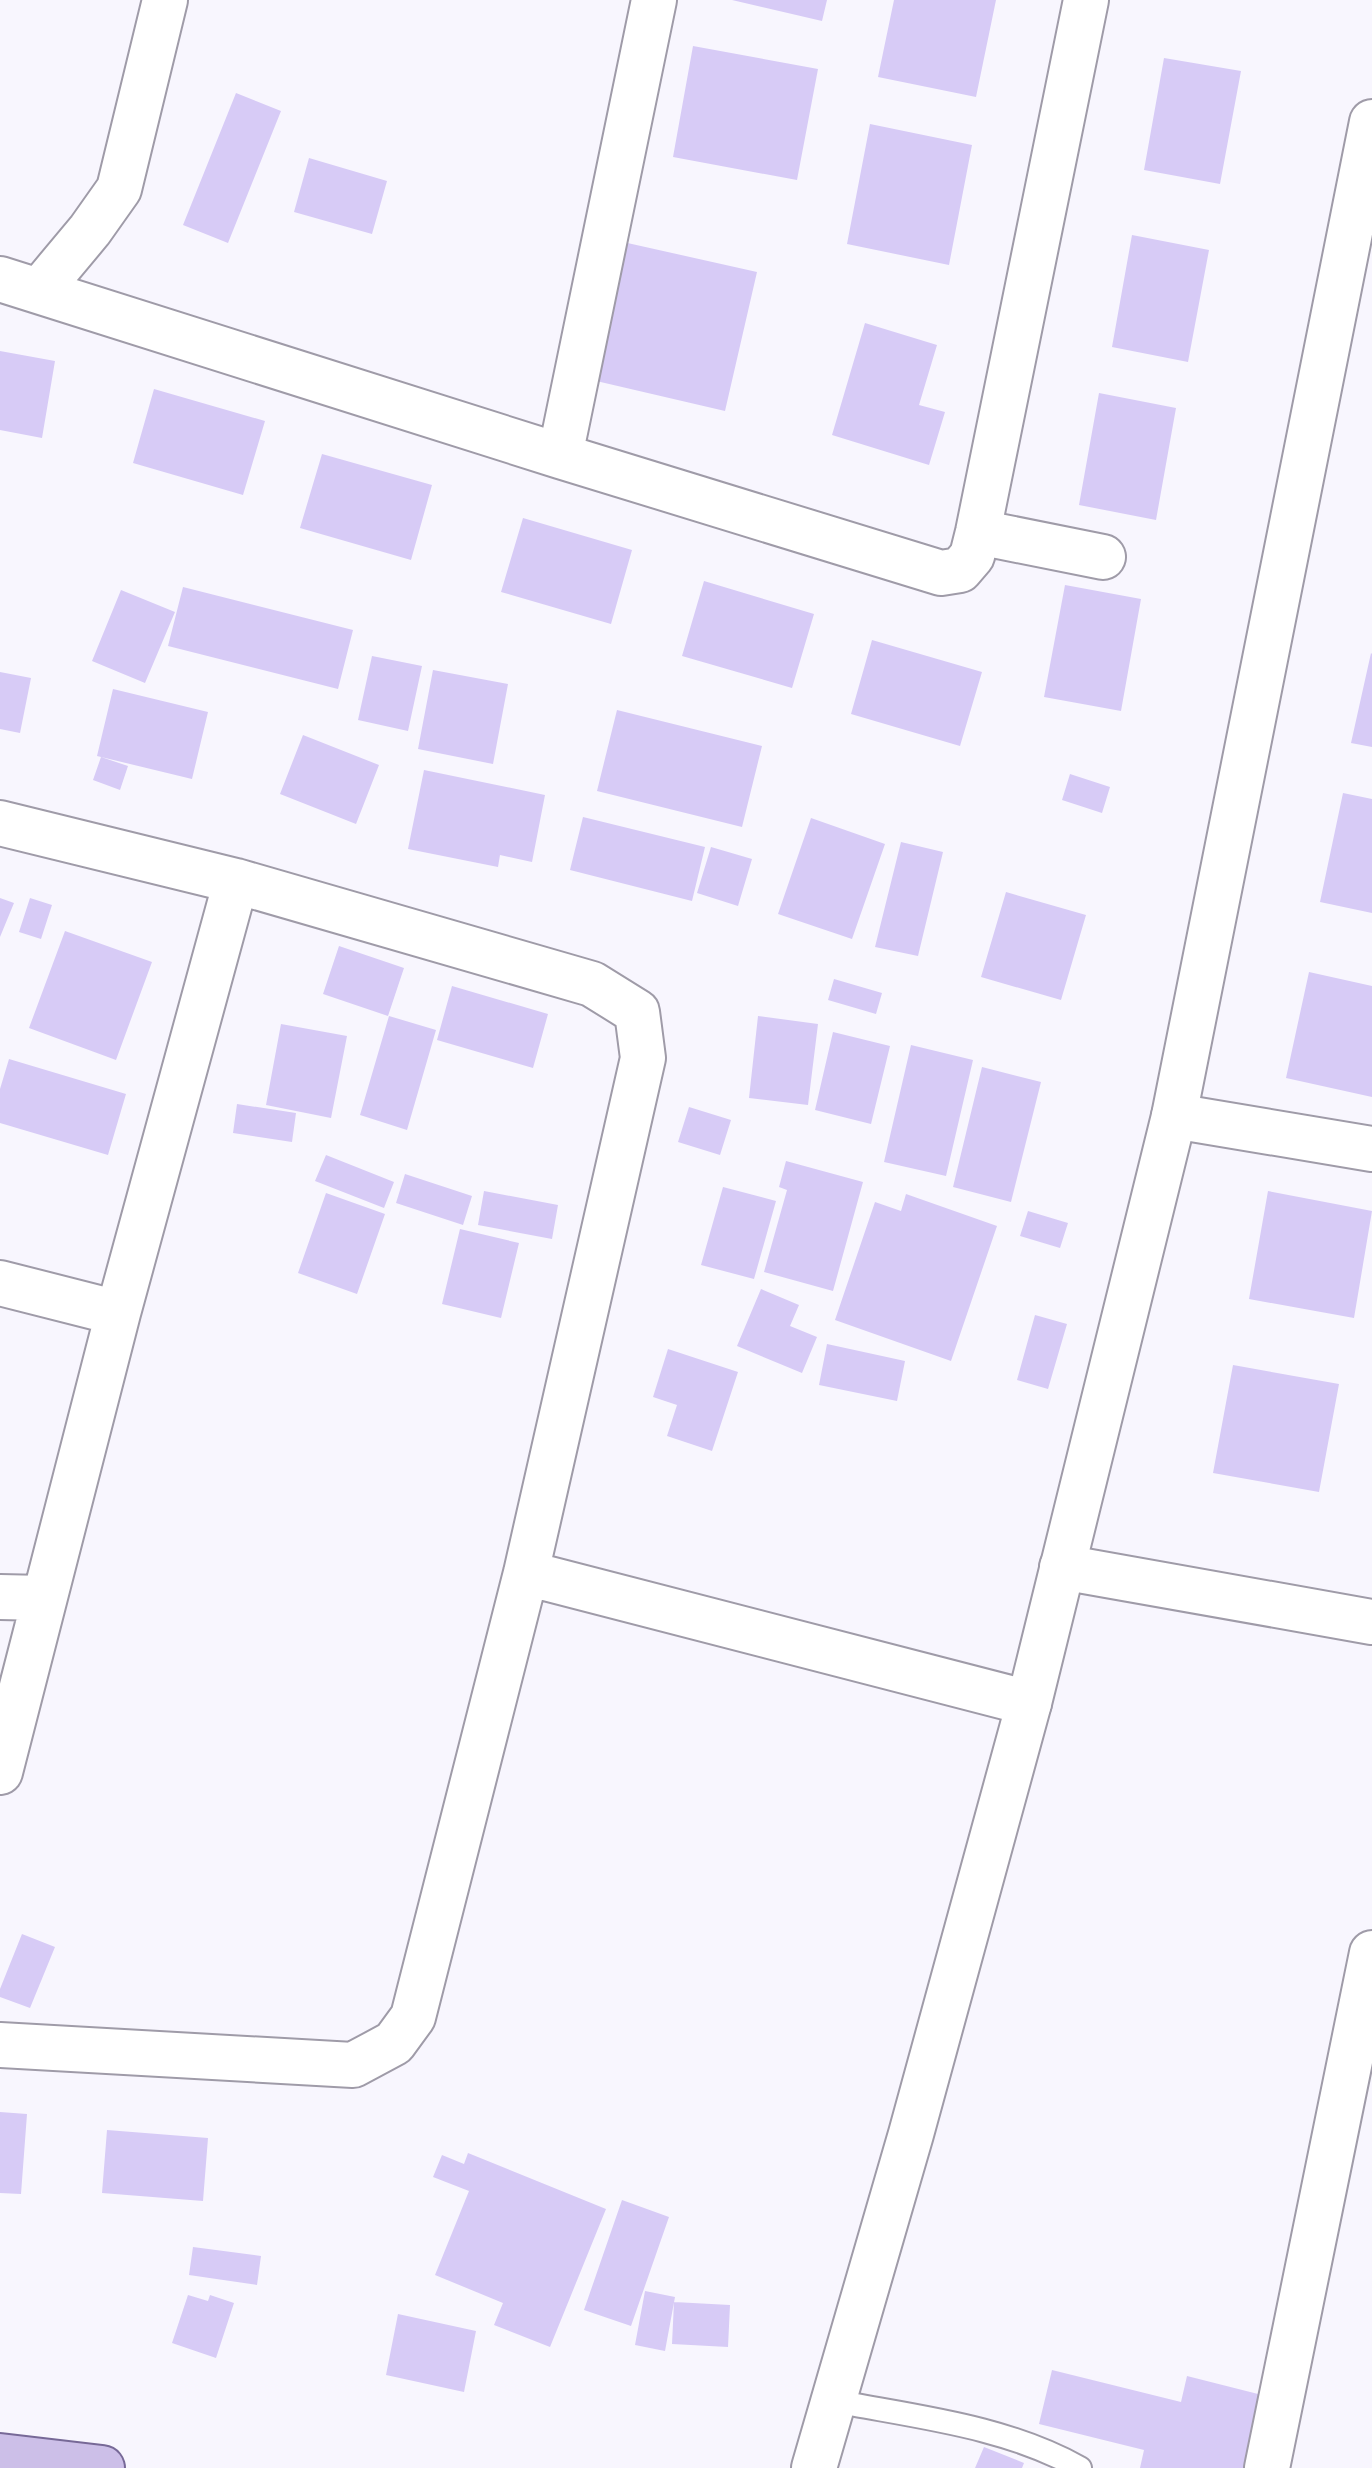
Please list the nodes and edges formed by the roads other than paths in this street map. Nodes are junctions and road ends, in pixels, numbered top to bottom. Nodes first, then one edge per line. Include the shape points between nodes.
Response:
1 (165, 0) edge
2 (654, 0) edge
3 (1086, 0) edge
4 (1372, 122) edge
5 (20, 284) edge
6 (560, 456) junction
7 (978, 532) junction
8 (1103, 557) dead end
9 (0, 823) edge
10 (236, 881) junction
11 (1174, 1116) junction
12 (1372, 1149) edge
13 (0, 1283) edge
14 (118, 1313) junction
15 (1062, 1567) junction
16 (526, 1573) junction
17 (0, 1597) edge
18 (44, 1598) junction
19 (1372, 1622) edge
20 (1029, 1703) junction
21 (0, 1772) edge
22 (1372, 1953) edge
23 (0, 2045) edge
24 (834, 2401) junction
25 (0, 2456) edge
26 (102, 2468) edge
27 (814, 2468) edge
28 (1080, 2468) edge
29 (1267, 2468) edge

1 - 5 street via 119,189 90,230
2 - 6 street
3 - 7 street
4 - 11 street
5 - 6 street
6 - 7 street via 941,573 960,570 972,556
7 - 8 street
9 - 10 street
10 - 14 street
10 - 16 street via 592,984 637,1012 643,1058
11 - 12 street
11 - 15 street
13 - 14 street
14 - 18 street
15 - 19 street
15 - 20 street
16 - 20 street
16 - 23 street via 413,2017 394,2043 353,2065
17 - 18 street
18 - 21 street
20 - 24 street
22 - 29 street
24 - 27 street
24 - 28 lane via 1001,2434
25 - 26 main road

